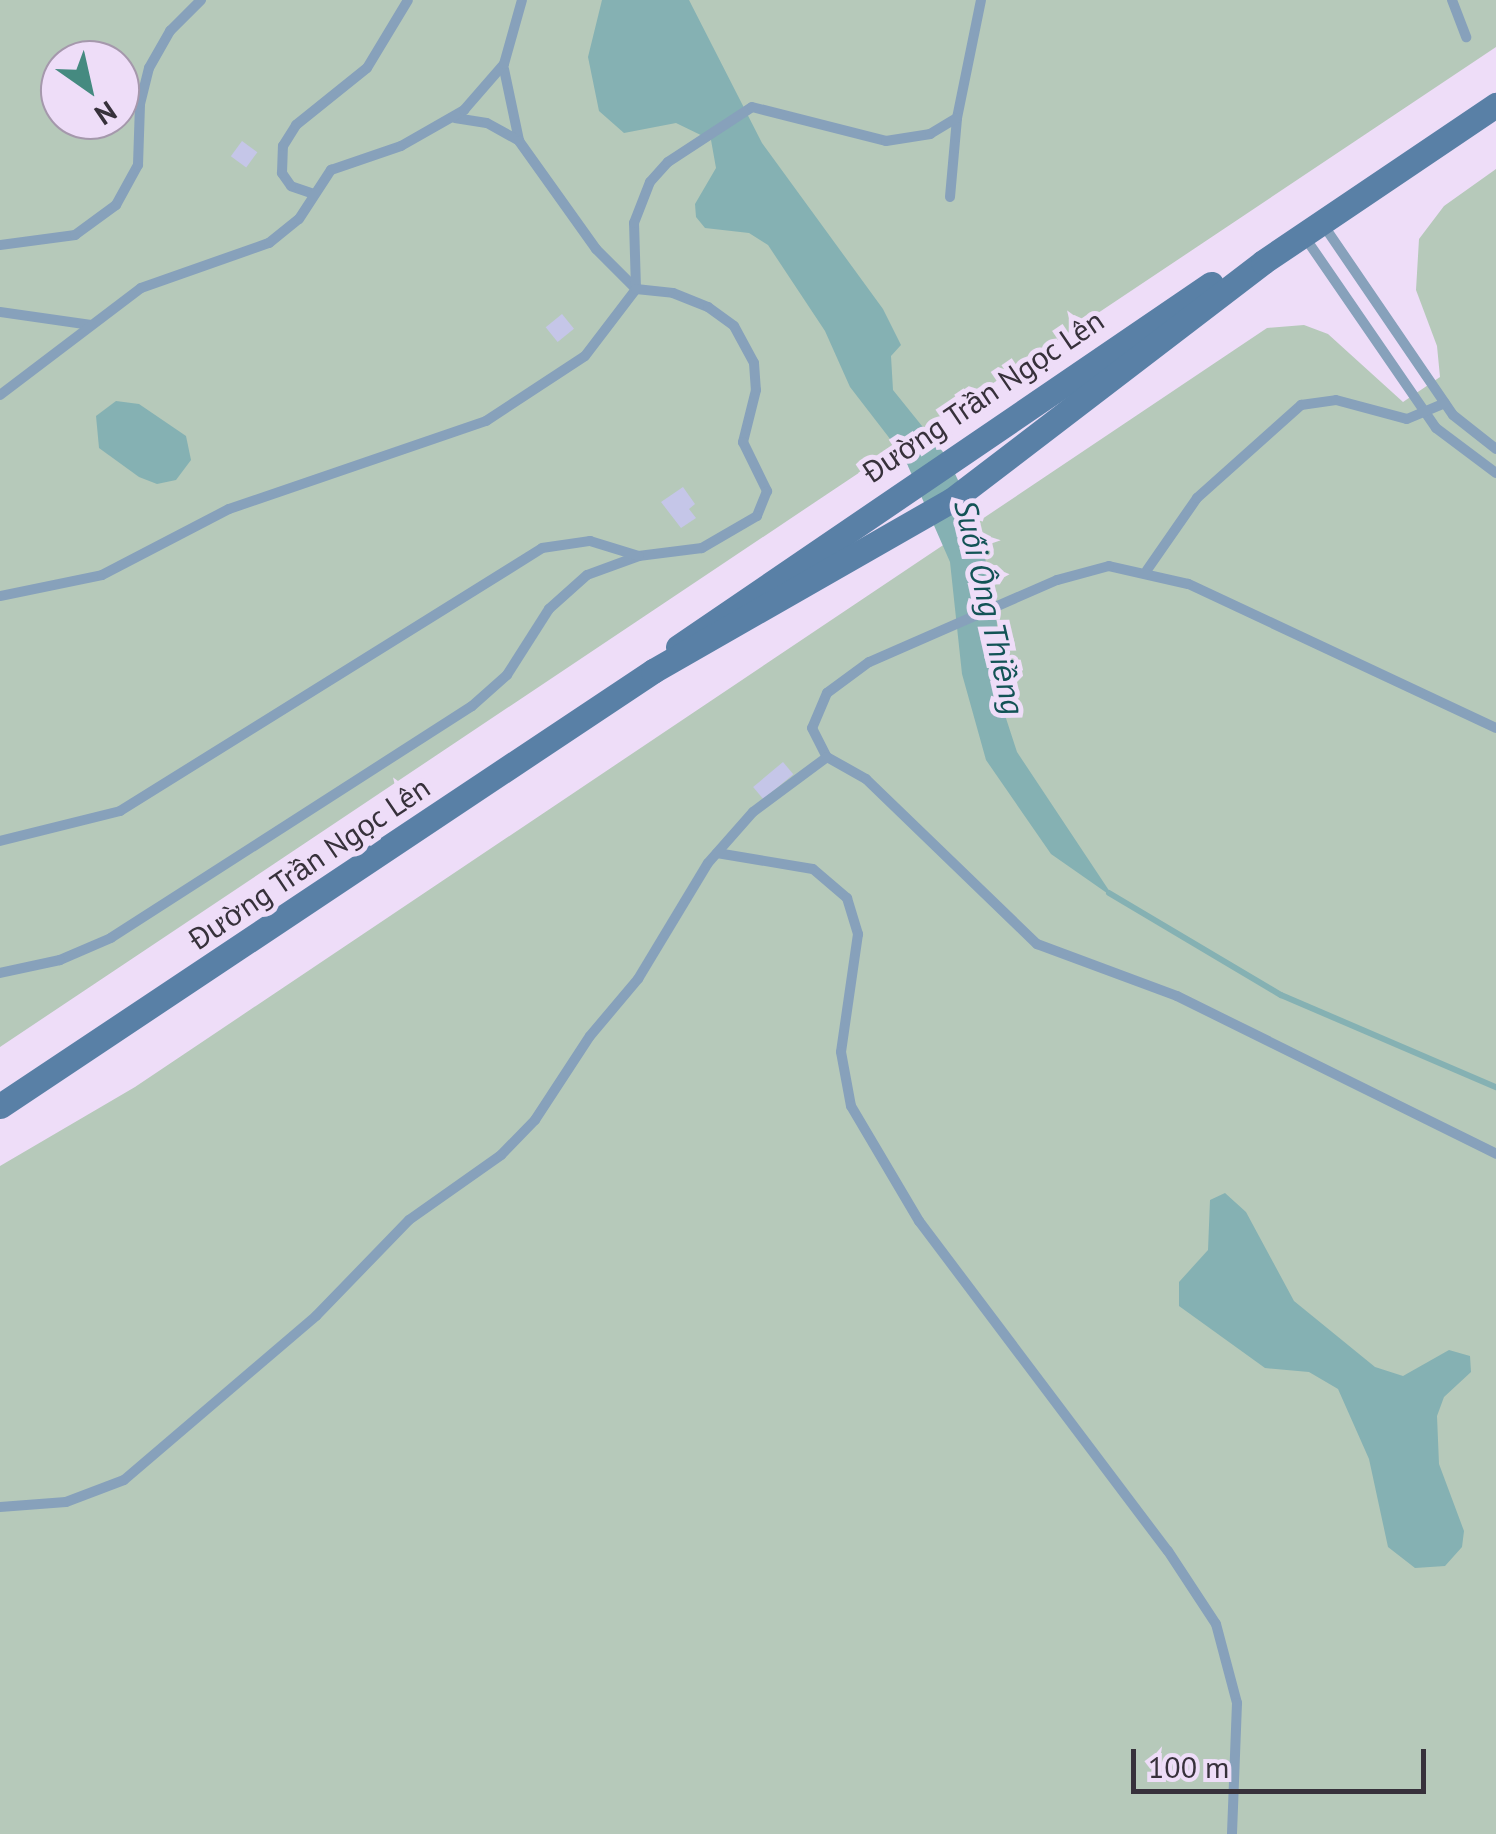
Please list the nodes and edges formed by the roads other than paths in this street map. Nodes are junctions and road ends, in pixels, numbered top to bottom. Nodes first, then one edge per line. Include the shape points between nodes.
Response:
1 (201, 0) edge
2 (408, 0) edge
3 (522, 0) edge
4 (981, 0) edge
5 (1452, 0) edge
6 (1466, 38) dead end
7 (504, 64) junction
8 (1496, 105) edge
9 (452, 118) junction
10 (957, 118) junction
11 (519, 140) junction
12 (312, 193) junction
13 (950, 197) dead end
14 (1312, 229) junction
15 (0, 244) edge
16 (1264, 262) junction
17 (636, 289) junction
18 (0, 312) edge
19 (91, 324) junction
20 (0, 395) edge
21 (1445, 403) junction
22 (1426, 416) junction
23 (1496, 449) edge
24 (1496, 474) edge
25 (639, 556) junction
26 (1147, 570) junction
27 (0, 596) edge
28 (653, 671) junction
29 (1496, 728) edge
30 (827, 757) junction
31 (0, 841) edge
32 (717, 852) junction
33 (0, 973) edge
34 (0, 1106) edge
35 (1496, 1154) edge
36 (0, 1507) edge
37 (1232, 1834) edge

1 - 15 lane via 170,31 149,68 138,165 116,205 75,234
2 - 12 lane via 367,68 296,125 283,146 282,173 291,186
3 - 7 lane
4 - 10 lane
5 - 6 lane
7 - 9 lane via 476,101
7 - 11 lane via 505,96
8 - 14 street, Đường Trần Ngọc Lên
9 - 11 lane via 487,123
9 - 12 lane via 401,146 331,170
10 - 13 lane
10 - 17 lane via 930,134 886,140 752,106 668,162 643,194 634,223
11 - 17 lane via 596,250
12 - 19 lane via 299,219 269,243 161,278
14 - 16 street, Đường Trần Ngọc Lên
14 - 21 lane
14 - 22 lane
16 - 28 street, Đường Trần Ngọc Lên via 974,485
16 - 28 street, Đường Trần Ngọc Lên via 1199,290 722,611
17 - 25 lane via 691,298 743,337 756,376 744,451 767,491 757,516 713,544
17 - 27 lane via 585,356 486,421 229,509 102,575
18 - 19 lane
19 - 20 lane
21 - 22 lane
21 - 23 lane
22 - 24 lane via 1462,454
22 - 26 lane via 1398,418 1336,400 1301,406 1197,498
25 - 31 lane via 590,541 542,548 435,608 307,699 120,811
25 - 33 lane via 602,568 560,596 506,675 472,706 112,938 60,960
26 - 29 lane
26 - 30 lane via 1094,568 868,662 826,693 812,728
28 - 34 street, Đường Trần Ngọc Lên
30 - 32 lane via 753,812
30 - 35 lane via 866,779 1037,944 1177,996
32 - 36 lane via 638,979 590,1036 535,1120 501,1155 409,1220 316,1316 124,1480 66,1502
32 - 37 lane via 812,869 848,898 858,934 841,1052 851,1106 919,1221 1216,1624 1237,1703

